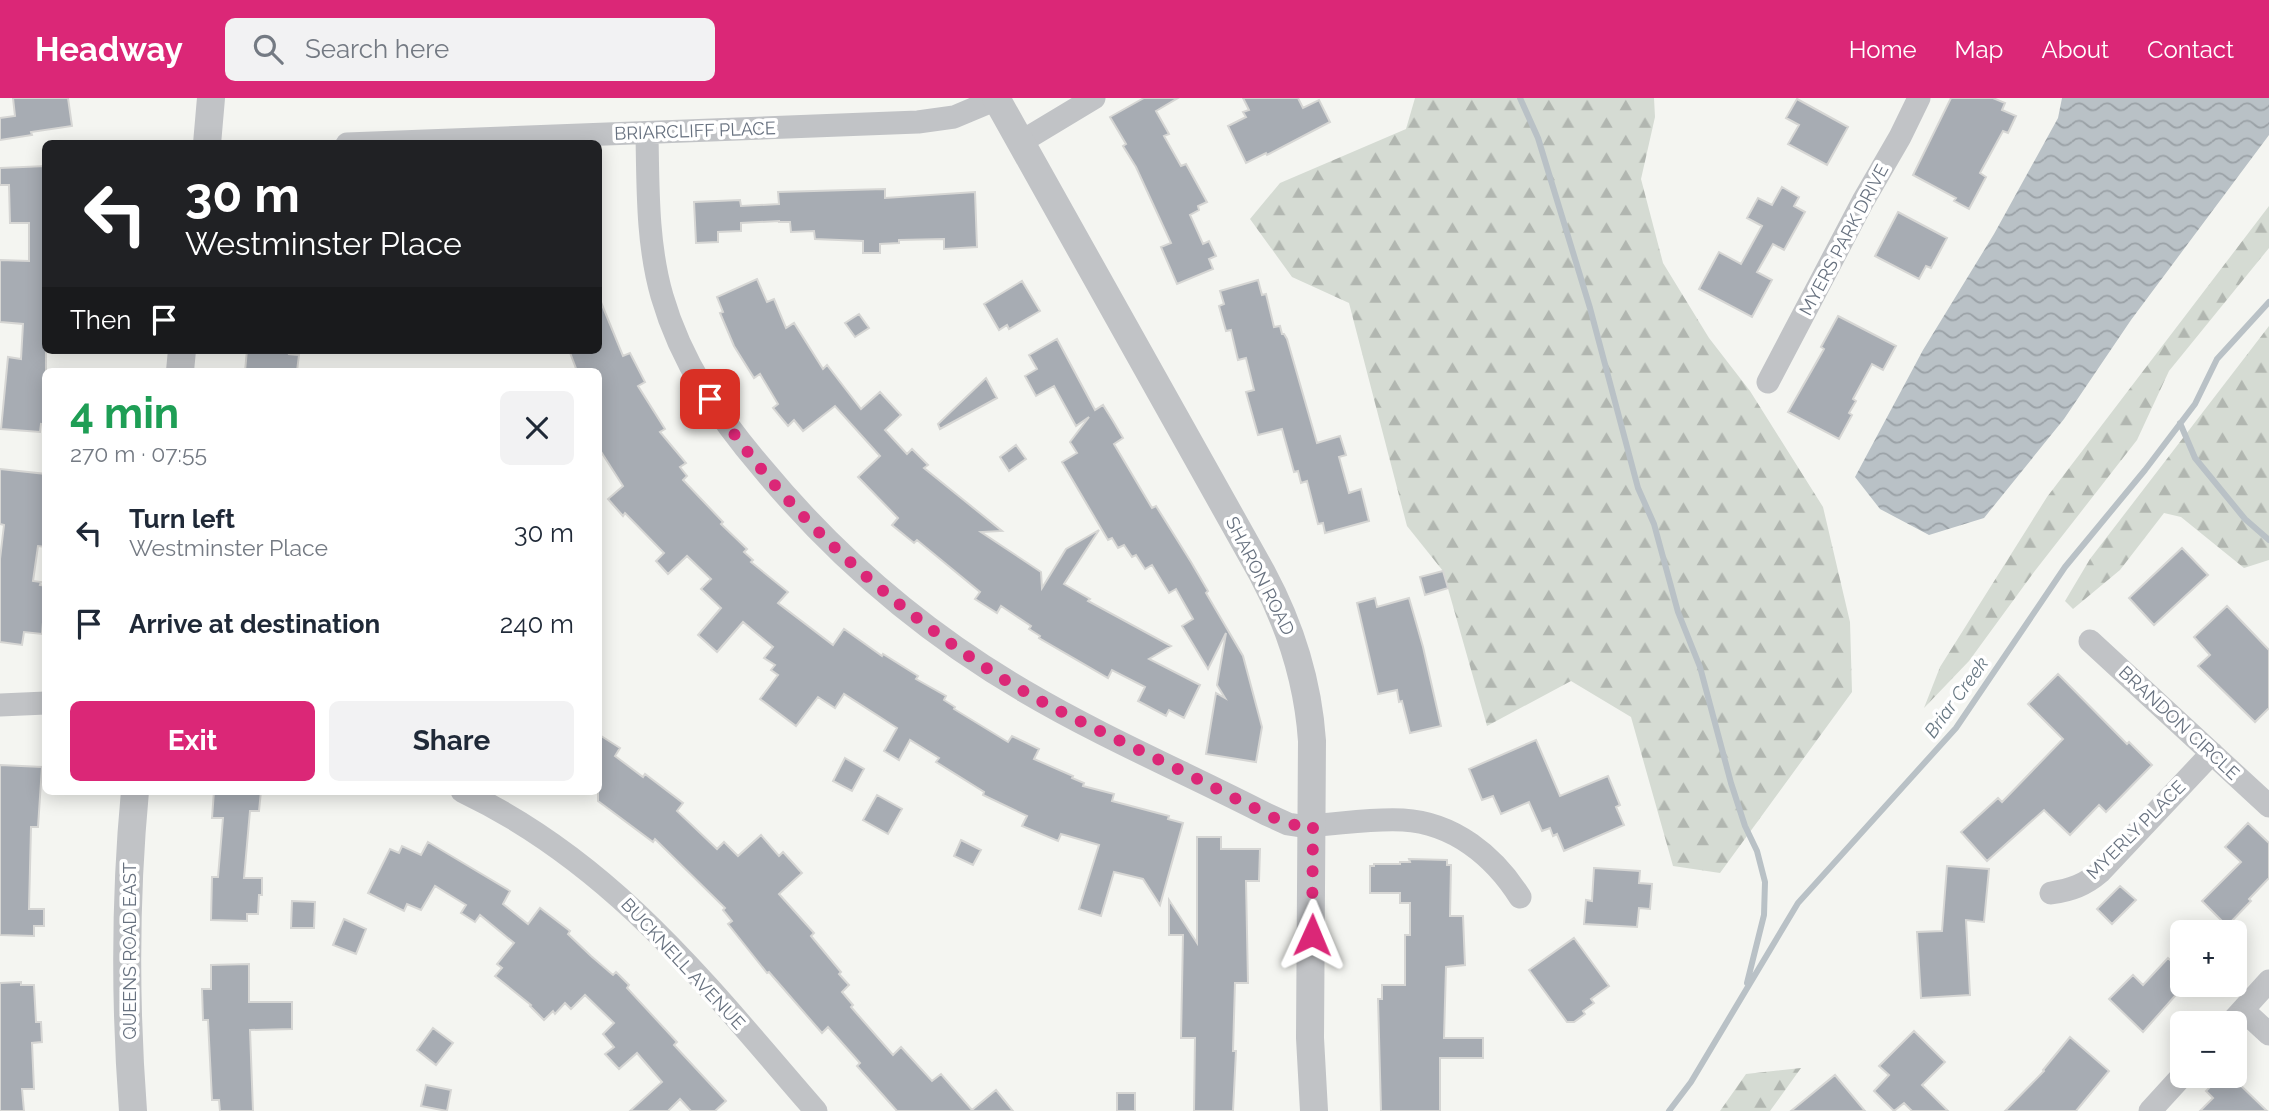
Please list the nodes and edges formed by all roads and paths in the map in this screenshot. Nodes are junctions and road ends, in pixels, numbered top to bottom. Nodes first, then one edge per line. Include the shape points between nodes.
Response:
1 (211, 98) edge
2 (996, 98) edge
3 (1094, 98) edge
4 (1919, 98) edge
5 (646, 133) junction
6 (207, 140) edge
7 (456, 140) edge
8 (1021, 142) junction
9 (1768, 383) dead end
10 (2090, 641) dead end
11 (42, 703) edge
12 (0, 705) edge
13 (2212, 753) junction
14 (135, 795) edge
15 (469, 795) edge
16 (2269, 806) edge
17 (1313, 825) junction
18 (2051, 892) dead end
19 (1520, 897) dead end
20 (2269, 981) edge
21 (2242, 1011) edge
22 (2247, 1023) edge
23 (2269, 1034) edge
24 (2171, 1088) edge
25 (133, 1111) edge
26 (816, 1111) edge
27 (1314, 1111) edge
28 (2150, 1111) edge

1 - 6 street
2 - 5 street, BRIARCLIFF PLACE via 967,113 939,120
2 - 8 street, SHARON ROAD
3 - 8 street
4 - 9 street, MYERS PARK DRIVE
5 - 7 street, BRIARCLIFF PLACE
5 - 17 street via 652,249 674,331 718,411 815,528 930,628 1024,691 1279,820
8 - 17 street, SHARON ROAD via 1284,618 1309,703
10 - 13 street, BRANDON CIRCLE
11 - 12 street
13 - 16 street, BRANDON CIRCLE
13 - 18 street, MYERLY PLACE via 2100,872 2071,890
14 - 25 street, QUEENS ROAD EAST via 127,969
15 - 26 street, BUCKNELL AVENUE via 534,832 617,893 674,949
17 - 19 street via 1388,820 1431,825 1462,838 1489,857
17 - 27 street, SHARON ROAD via 1310,1038
20 - 21 street
22 - 23 street
24 - 28 street

